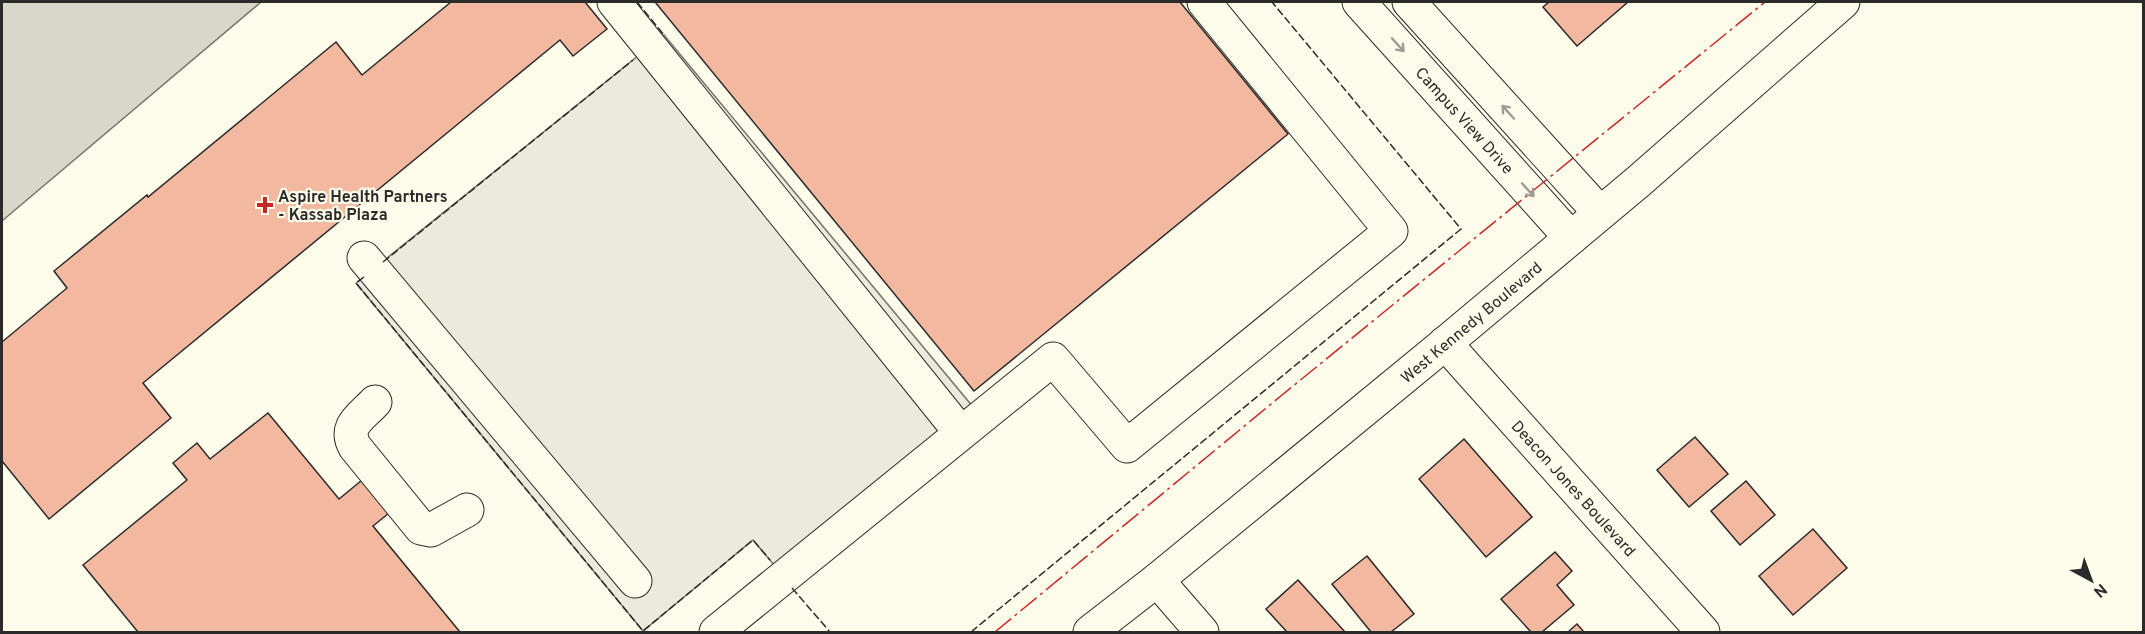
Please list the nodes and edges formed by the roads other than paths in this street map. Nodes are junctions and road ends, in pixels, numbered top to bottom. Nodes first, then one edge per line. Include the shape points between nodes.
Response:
1 (614, 2) edge
2 (1204, 2) edge
3 (1359, 2) edge
4 (1409, 2) edge
5 (1843, 2) edge
6 (1600, 213) junction
7 (1571, 238) junction
8 (364, 258) dead end
9 (1445, 343) junction
10 (375, 402) dead end
11 (961, 433) junction
12 (467, 510) dead end
13 (635, 580) dead end
14 (1157, 580) junction
15 (716, 633) edge
16 (1090, 633) edge
17 (1202, 633) edge
18 (1703, 633) edge

1 - 11 street
2 - 11 street via 1392,231 1127,446 1053,359
3 -> 7 street, Campus View Drive
6 -> 4 street
5 - 6 street, West Kennedy Boulevard
6 - 7 street, West Kennedy Boulevard
7 - 9 street, West Kennedy Boulevard
8 - 13 street
9 - 14 street, West Kennedy Boulevard
9 - 18 street, Deacon Jones Boulevard
10 - 12 street via 350,429 350,437 421,528 430,530
11 - 15 street
14 - 16 street, West Kennedy Boulevard
14 - 17 street

